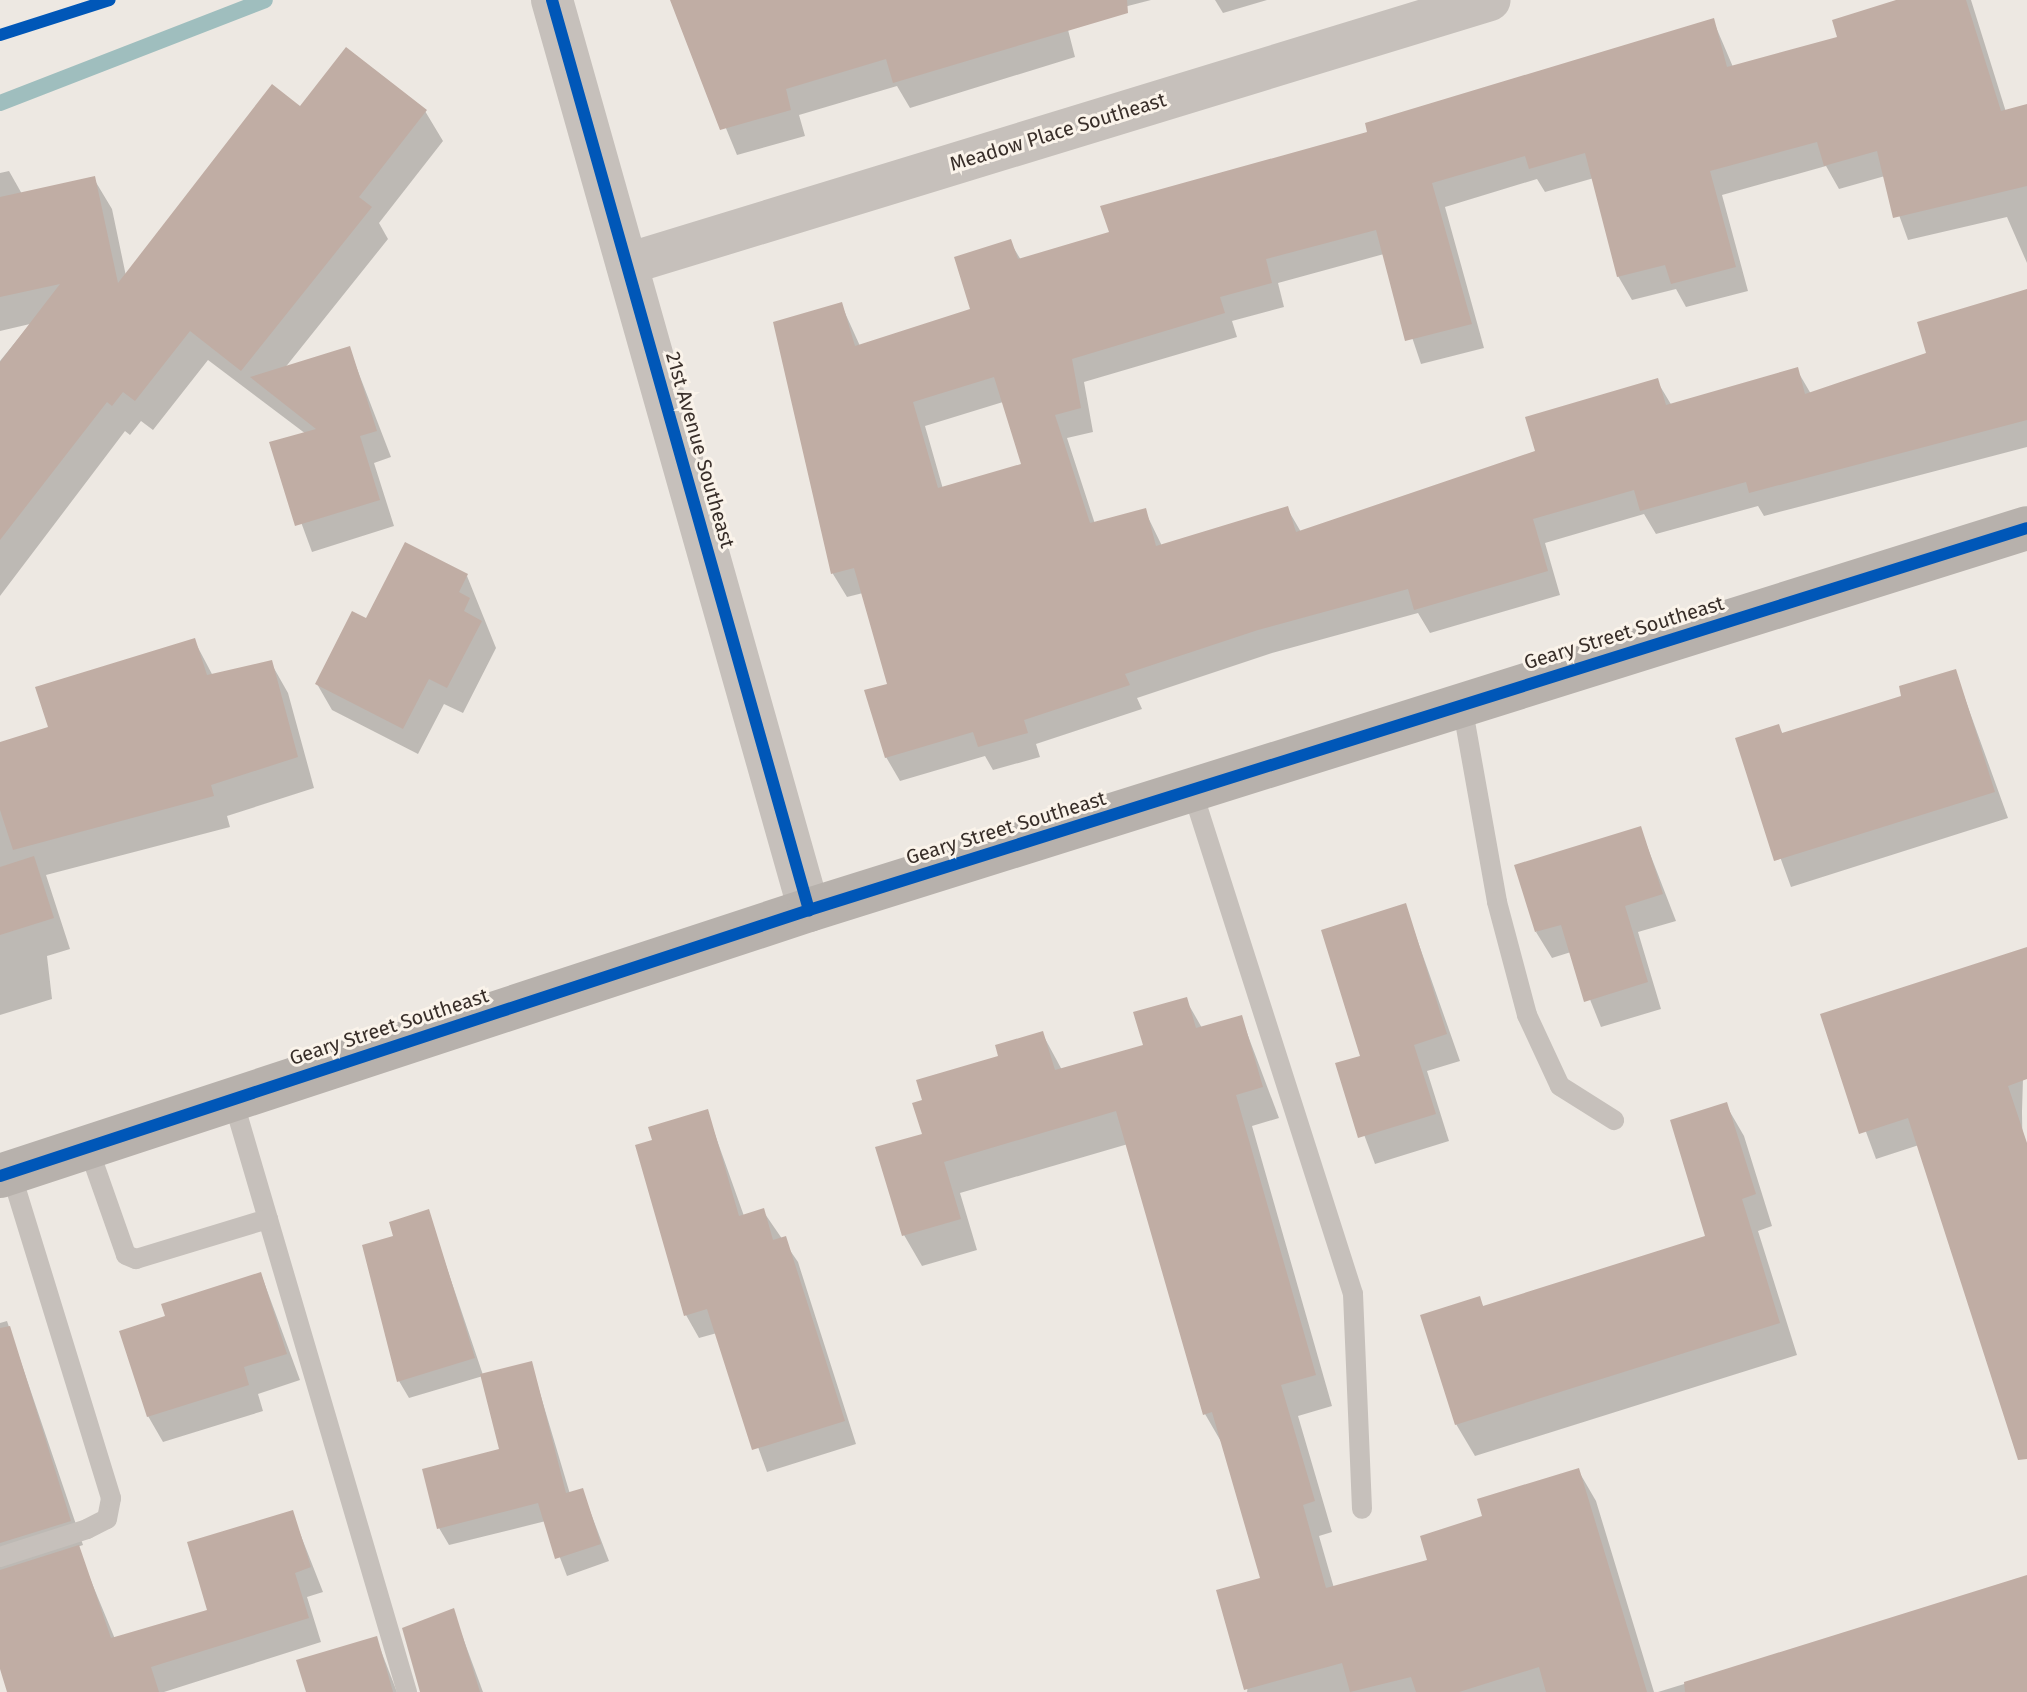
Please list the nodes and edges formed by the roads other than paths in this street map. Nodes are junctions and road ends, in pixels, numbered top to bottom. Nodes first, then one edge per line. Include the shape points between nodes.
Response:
1 (552, 0) edge
2 (1490, 0) edge
3 (627, 264) junction
4 (2027, 528) edge
5 (1462, 705) junction
6 (1192, 790) junction
7 (809, 910) junction
8 (233, 1100) junction
9 (1614, 1120) dead end
10 (88, 1147) junction
11 (5, 1174) edge
12 (268, 1219) junction
13 (1362, 1509) dead end
14 (0, 1557) edge
15 (407, 1692) edge

1 - 3 street, 21st Avenue Southeast
2 - 3 street, Meadow Place Southeast
3 - 7 street, 21st Avenue Southeast
4 - 5 main road, Geary Street Southeast
5 - 6 main road, Geary Street Southeast
5 - 9 lane via 1497,902 1527,1015 1560,1086
6 - 7 main road, Geary Street Southeast
6 - 13 lane via 1353,1294
7 - 8 main road, Geary Street Southeast
8 - 10 main road, Geary Street Southeast
8 - 12 lane
10 - 11 main road, Geary Street Southeast
10 - 12 lane via 126,1255 136,1259
11 - 14 lane via 111,1498 107,1519
12 - 15 lane

